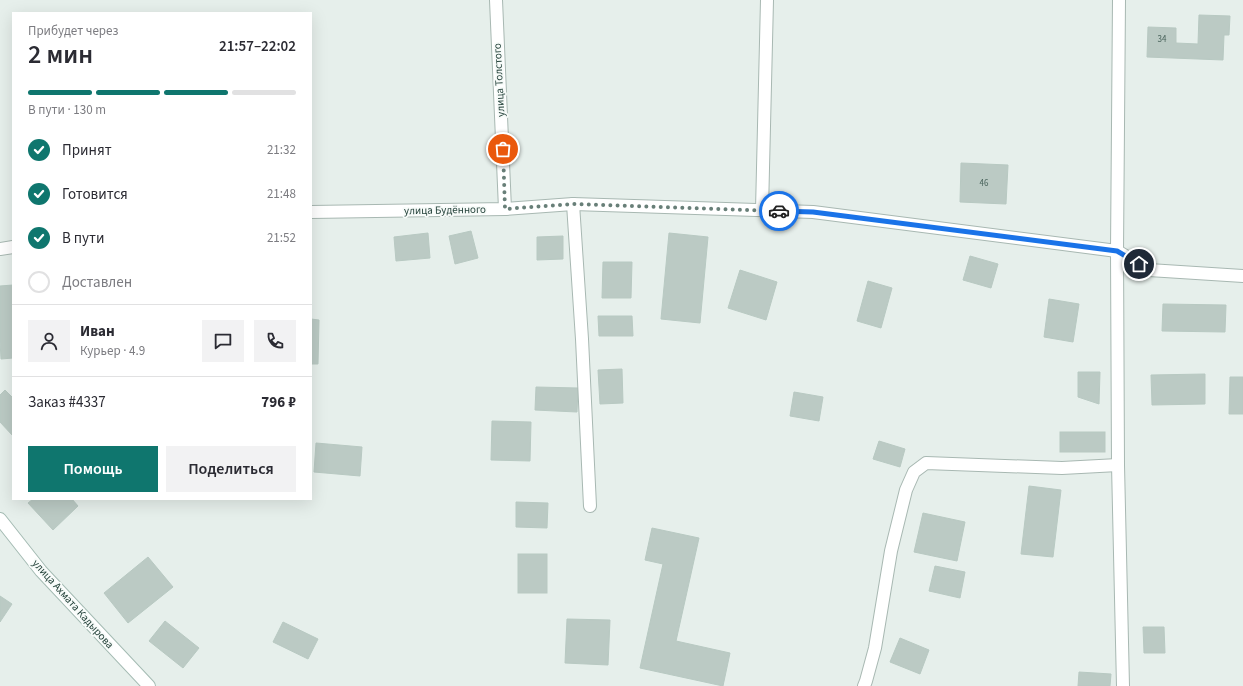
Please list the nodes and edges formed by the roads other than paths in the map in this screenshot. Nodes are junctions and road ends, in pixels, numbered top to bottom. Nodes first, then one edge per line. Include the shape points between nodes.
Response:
1 (496, 0) edge
2 (767, 0) edge
3 (1119, 0) edge
4 (573, 204) junction
5 (505, 209) junction
6 (762, 210) junction
7 (312, 212) edge
8 (12, 248) edge
9 (0, 249) edge
10 (1117, 251) junction
11 (1243, 276) edge
12 (1118, 465) junction
13 (590, 506) dead end
14 (0, 519) edge
15 (149, 686) edge
16 (864, 686) edge
17 (1123, 686) edge

1 - 5 street, улица Толстого
2 - 6 street
3 - 10 street
4 - 5 street, улица Будённого
4 - 6 street, улица Будённого
4 - 13 street
5 - 7 street, улица Будённого
6 - 10 street, улица Будённого via 813,212
8 - 9 street
10 - 11 street, улица Будённого via 1149,270
10 - 12 street
12 - 16 street via 1062,468 926,463 914,472 906,490 891,551 875,648
12 - 17 street
14 - 15 street, улица Ахмата Кадырова via 41,571

